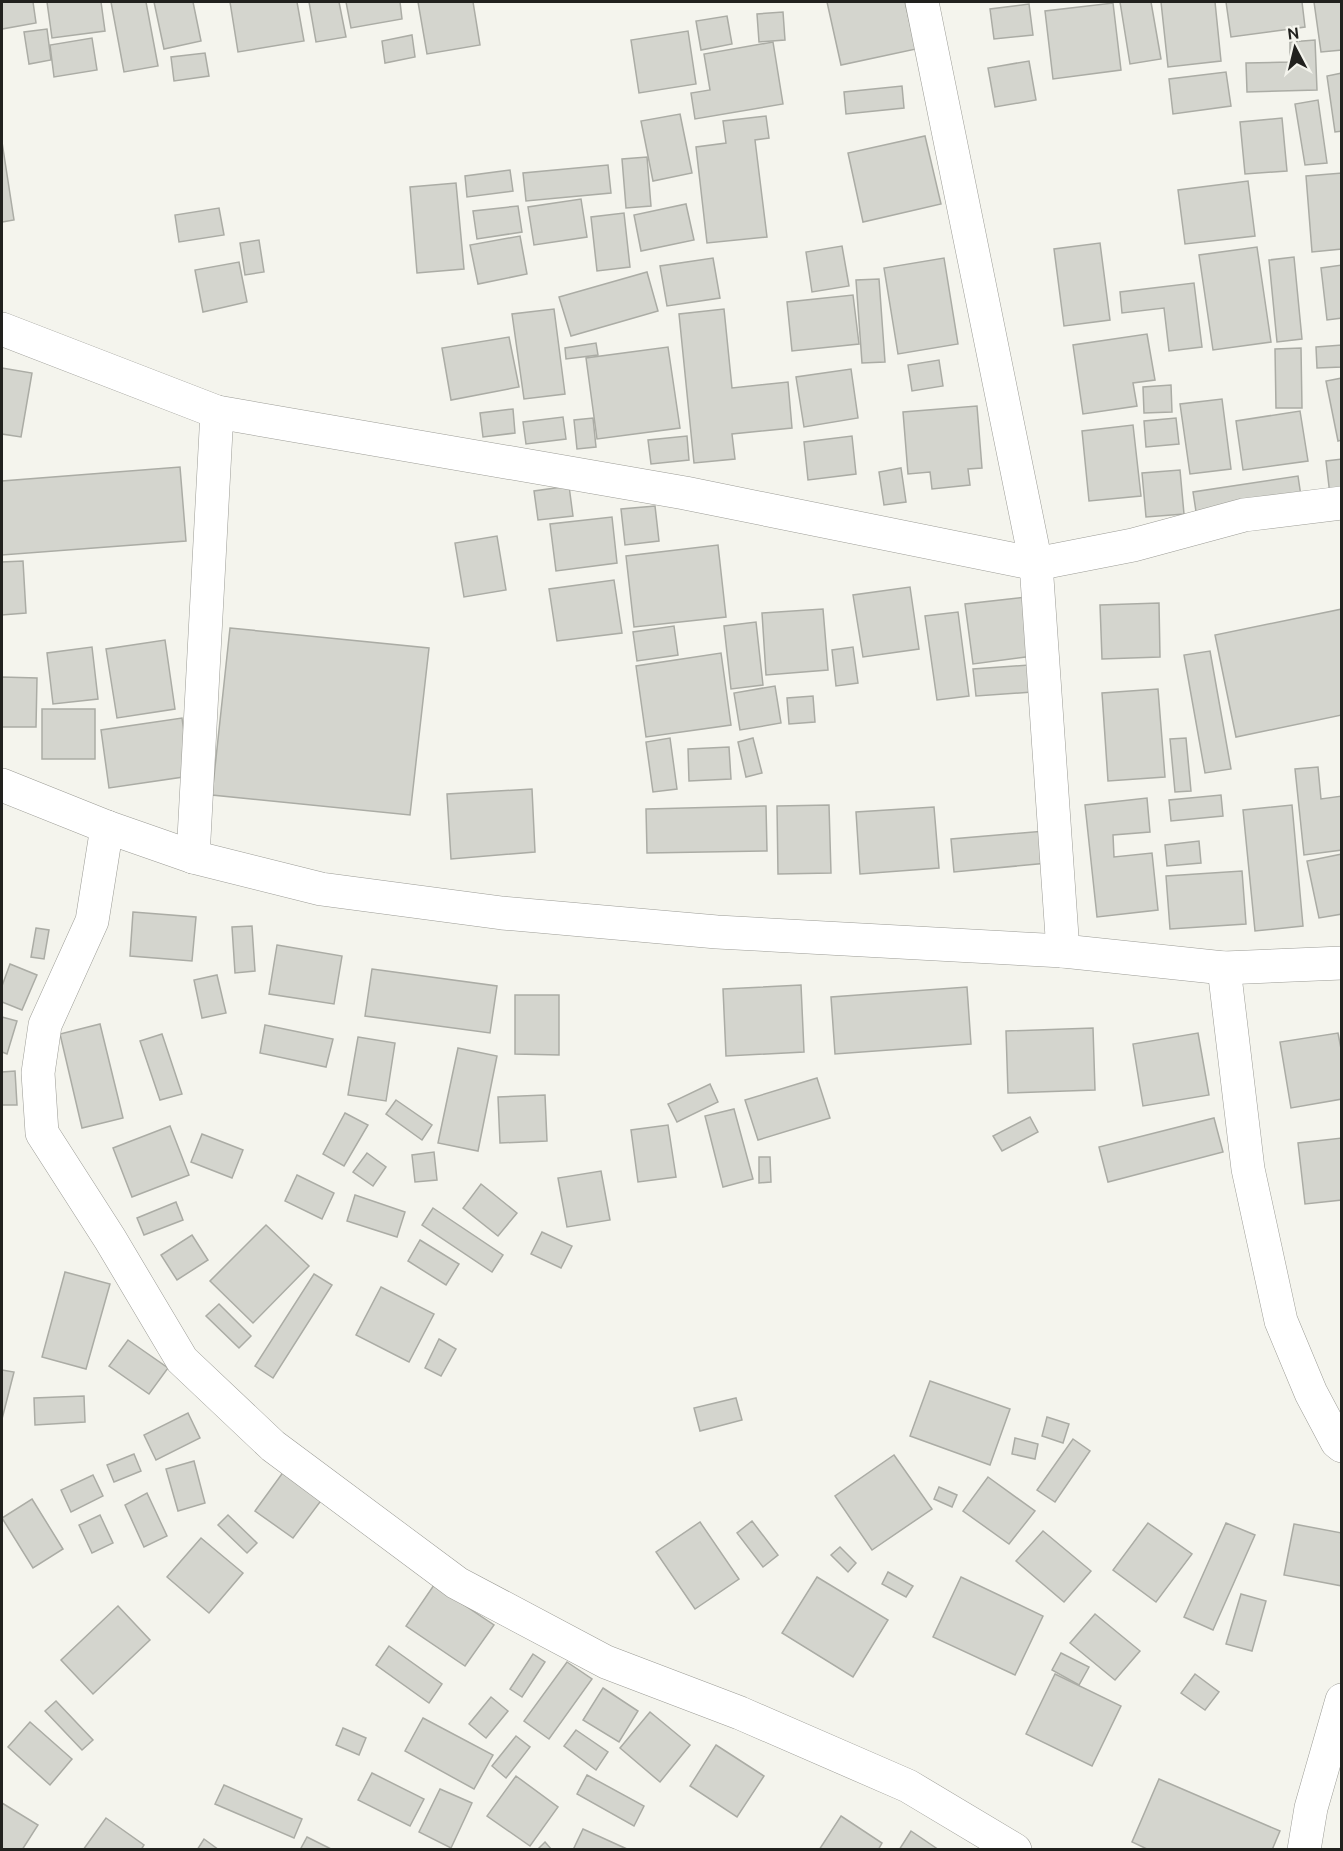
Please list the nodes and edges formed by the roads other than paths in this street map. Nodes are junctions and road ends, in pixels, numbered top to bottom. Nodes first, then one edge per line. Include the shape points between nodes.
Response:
1 (922, 2) edge
2 (2, 330) edge
3 (217, 412) junction
4 (1341, 503) edge
5 (1036, 564) junction
6 (2, 785) edge
7 (107, 827) junction
8 (193, 857) junction
9 (1063, 951) junction
10 (1341, 963) edge
11 (1224, 968) junction
12 (1341, 1446) edge
13 (1341, 1700) edge
14 (1015, 1850) edge
15 (1304, 1850) edge

1 - 5 street
2 - 3 street
3 - 5 street via 685,493
3 - 8 street
4 - 5 street via 1244,515 1133,545
5 - 9 street
6 - 7 street
7 - 8 street
7 - 14 street via 92,921 45,1025 38,1073 42,1133 182,1360 273,1446 457,1582 606,1662 740,1713 908,1786
8 - 9 street via 321,889 502,913 717,932
9 - 11 street
10 - 11 street
11 - 12 street via 1248,1168 1281,1321 1311,1393
13 - 15 street via 1311,1808

